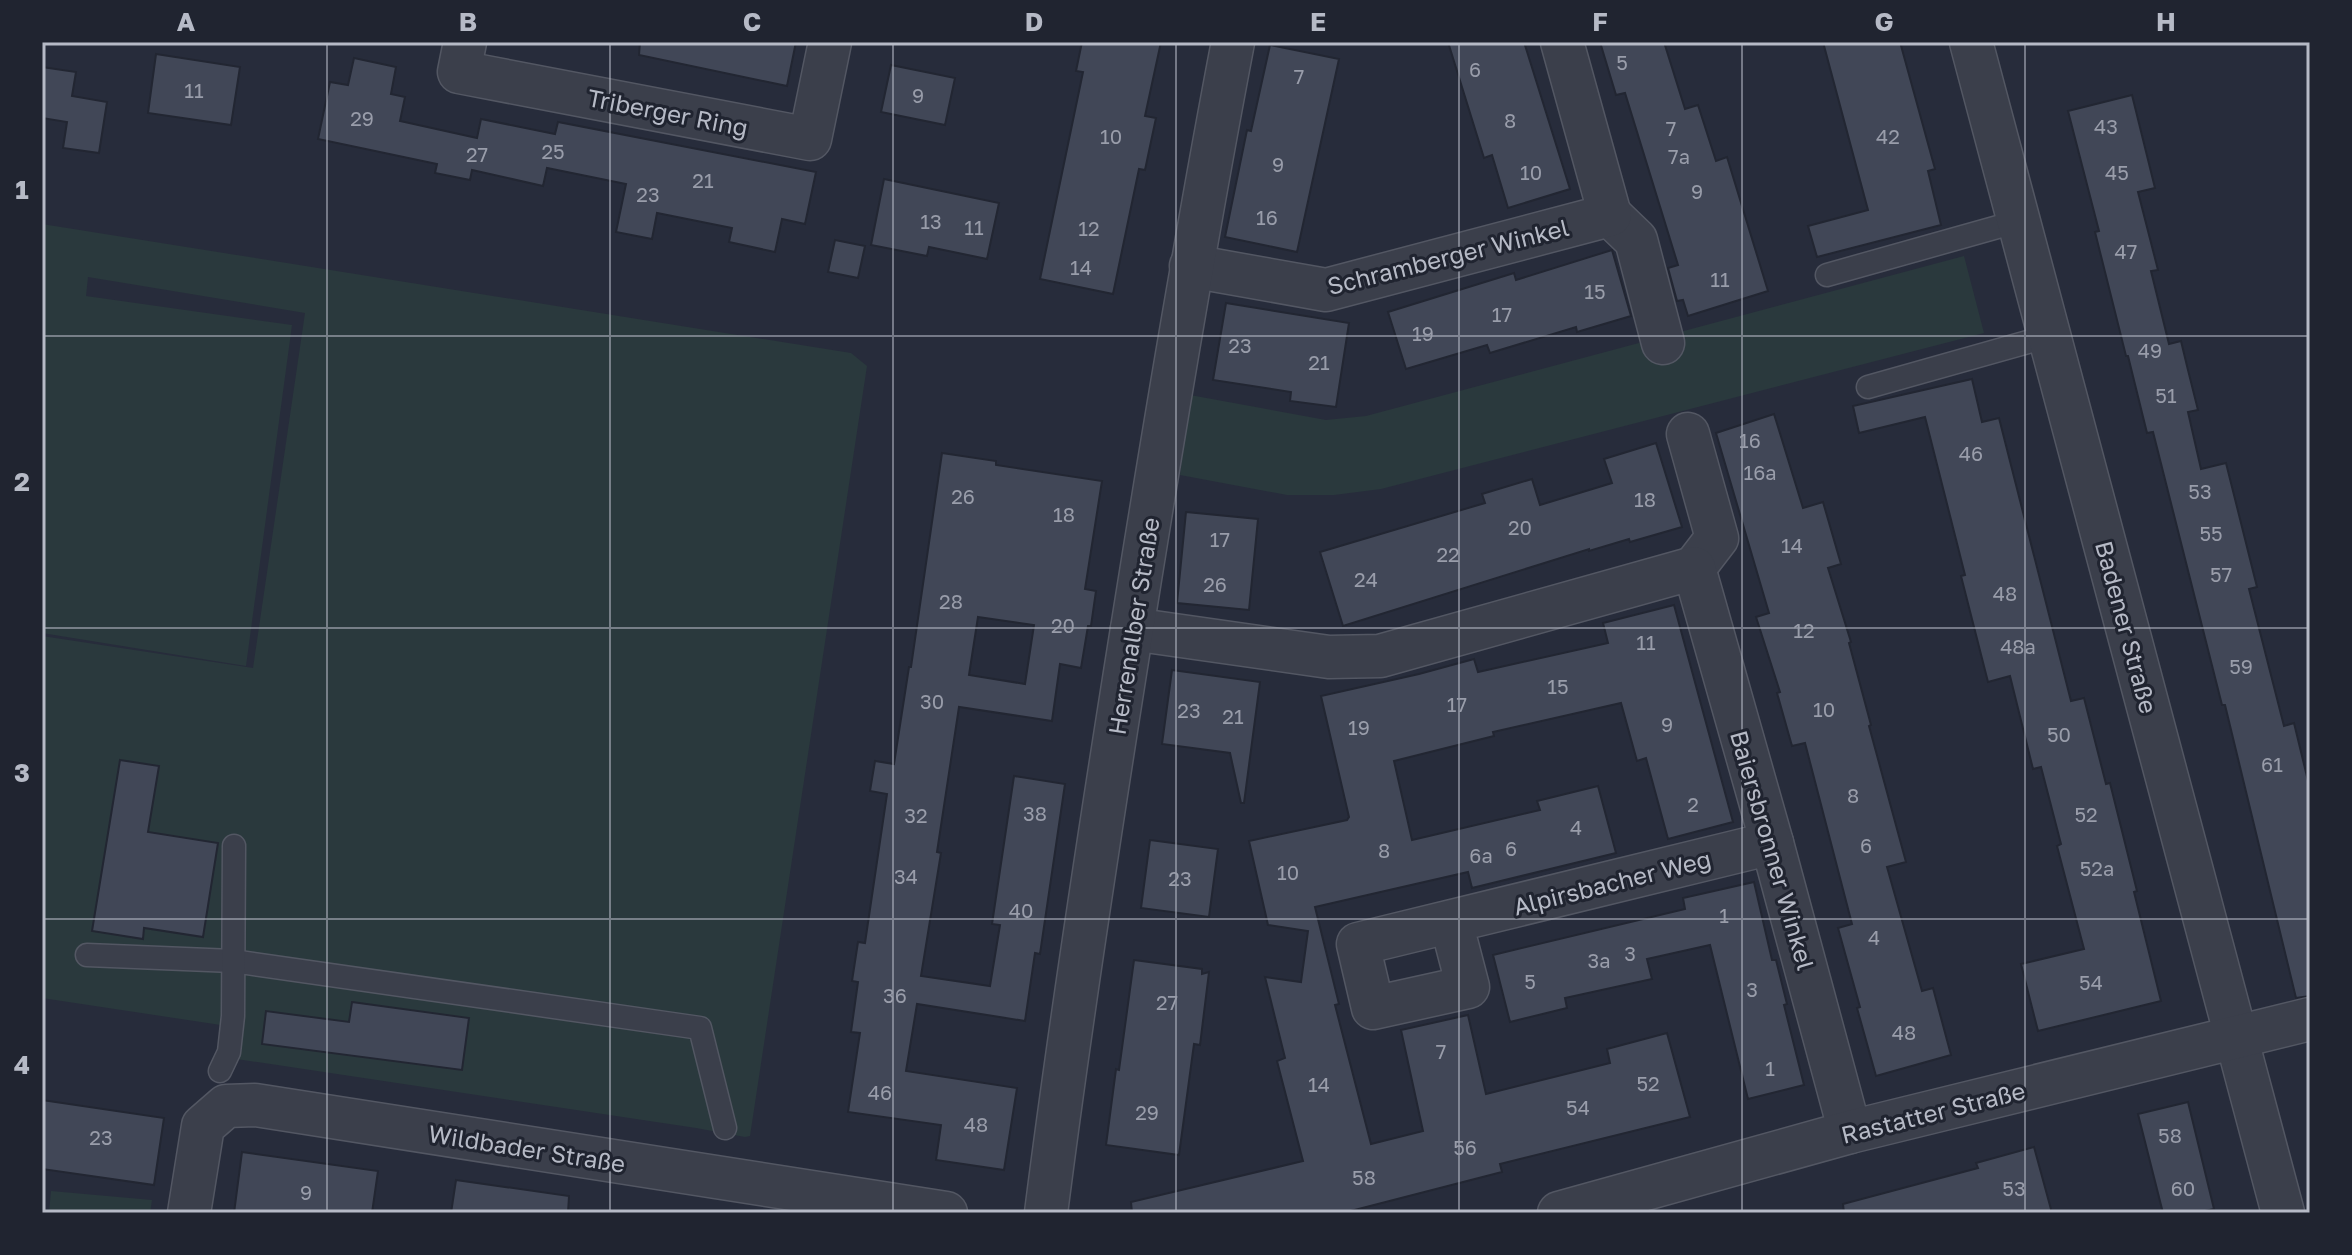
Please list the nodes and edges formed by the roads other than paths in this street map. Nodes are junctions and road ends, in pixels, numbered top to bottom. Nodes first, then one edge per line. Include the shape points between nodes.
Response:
1 (465, 42) edge
2 (830, 42) edge
3 (1233, 42) edge
4 (1562, 42) edge
5 (1971, 42) edge
6 (1610, 215) junction
7 (2019, 221) junction
8 (1191, 266) junction
9 (1827, 275) dead end
10 (2049, 336) junction
11 (1663, 343) dead end
12 (1868, 387) dead end
13 (1688, 434) dead end
14 (1694, 568) junction
15 (1132, 629) junction
16 (1772, 843) junction
17 (234, 846) dead end
18 (1451, 922) dead end
19 (87, 955) dead end
20 (233, 961) junction
21 (2310, 1019) edge
22 (2236, 1038) junction
23 (220, 1071) dead end
24 (725, 1128) dead end
25 (1850, 1132) junction
26 (189, 1213) edge
27 (946, 1213) edge
28 (1046, 1213) edge
29 (1559, 1213) edge
30 (2283, 1213) edge

1 - 2 street, Triberger Ring via 459,72 810,139
3 - 8 street, Herrenalber Straße
4 - 6 street
5 - 7 street, Badener Straße
6 - 8 street, Schramberger Winkel via 1326,290
6 - 11 street via 1636,240
7 - 9 lane
7 - 10 street, Badener Straße
8 - 15 street, Herrenalber Straße
10 - 12 lane
10 - 22 street, Badener Straße
13 - 14 street via 1717,538
14 - 15 street via 1380,656 1329,657
14 - 16 street, Baiersbronner Winkel
15 - 28 street, Herrenalber Straße
16 - 18 street, Alpirsbacher Weg
16 - 25 street, Baiersbronner Winkel
17 - 20 lane
19 - 20 lane
20 - 23 lane via 229,1052
20 - 24 lane via 700,1028
21 - 22 street, Rastatter Straße
22 - 25 street, Rastatter Straße
22 - 30 street, Badener Straße
25 - 29 street, Rastatter Straße
26 - 27 street, Wildbader Straße via 203,1126 226,1106 255,1105

